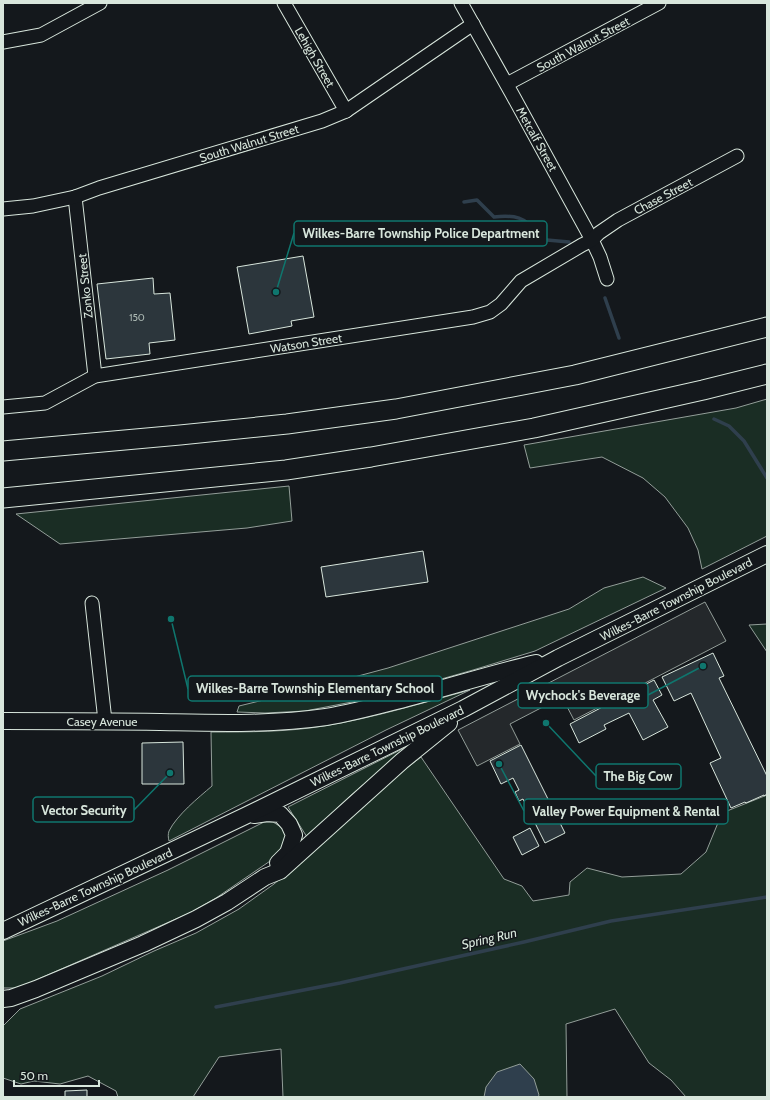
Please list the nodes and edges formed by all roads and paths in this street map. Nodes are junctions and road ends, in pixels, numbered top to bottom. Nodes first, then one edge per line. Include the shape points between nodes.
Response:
1 (100, 3) edge
2 (284, 3) edge
3 (461, 3) edge
4 (660, 3) edge
5 (473, 24) junction
6 (3, 42) edge
7 (507, 84) junction
8 (346, 111) junction
9 (737, 156) dead end
10 (75, 197) junction
11 (3, 209) edge
12 (592, 240) junction
13 (607, 279) dead end
14 (767, 327) edge
15 (767, 374) edge
16 (95, 376) junction
17 (3, 407) edge
18 (3, 451) edge
19 (3, 498) edge
20 (767, 554) edge
21 (92, 603) dead end
22 (558, 658) junction
23 (463, 708) junction
24 (3, 721) edge
25 (105, 721) junction
26 (245, 816) junction
27 (265, 877) junction
28 (3, 931) edge
29 (3, 999) edge

1 - 6 street via 41,35
2 - 8 street, Lehigh Street
3 - 5 street, Metcalf Street
4 - 7 street, South Walnut Street
5 - 7 street, Metcalf Street
5 - 8 street, South Walnut Street
7 - 12 street, Metcalf Street
8 - 10 street, South Walnut Street via 322,121
9 - 12 street, Chase Street via 618,220
10 - 11 street, South Walnut Street
10 - 16 street, Zonko Street
12 - 13 street, Metcalf Street
12 - 16 street, Watson Street via 521,281 501,304 490,312 473,317
14 - 18 highway via 575,375 396,408 180,436
15 - 19 highway via 534,428 371,457 286,470
16 - 17 street, Watson Street via 45,403
20 - 22 main road, Wilkes-Barre Township Boulevard
21 - 25 street
22 - 23 main road, Wilkes-Barre Township Boulevard
22 - 25 main road, Casey Avenue via 332,716 252,723
23 - 26 main road, Wilkes-Barre Township Boulevard
23 - 27 main road via 280,871
24 - 25 main road, Casey Avenue
26 - 27 main road via 280,814 289,824 294,836 288,853
26 - 28 main road, Wilkes-Barre Township Boulevard
27 - 29 main road via 227,902 143,944 36,989

